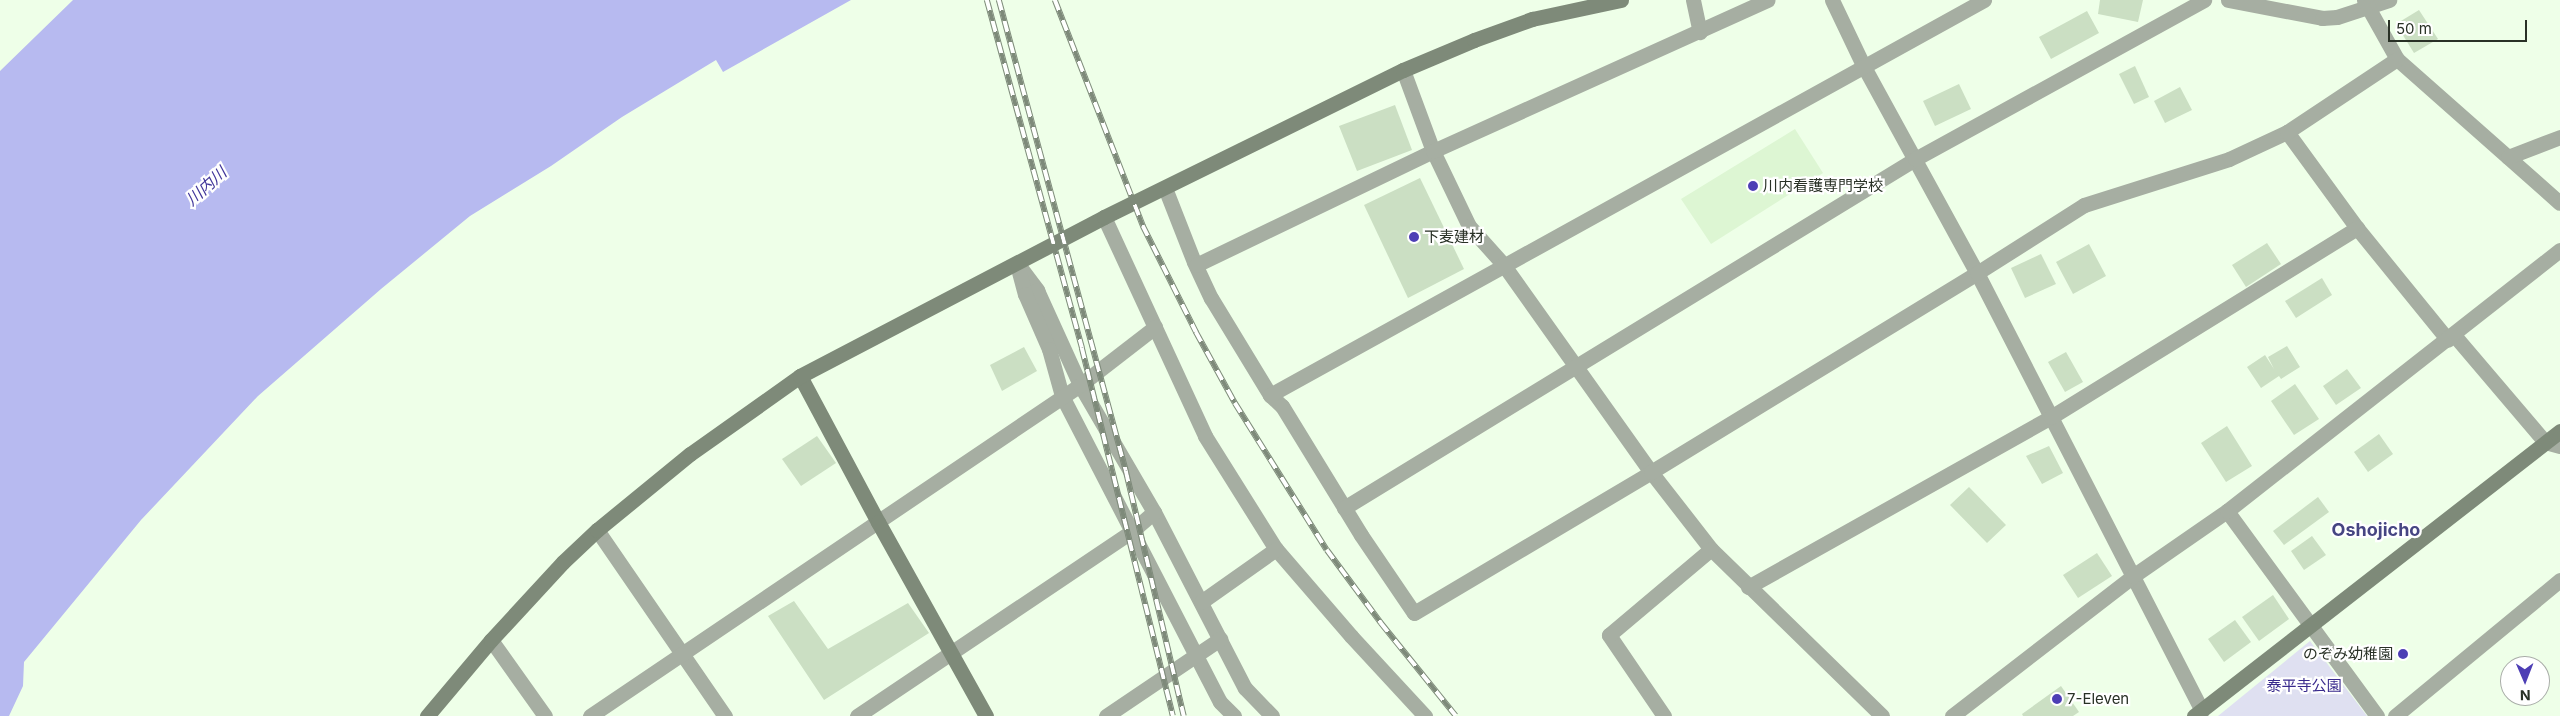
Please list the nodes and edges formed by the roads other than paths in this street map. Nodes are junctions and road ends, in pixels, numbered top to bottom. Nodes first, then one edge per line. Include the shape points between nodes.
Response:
1 (1620, 0) edge
2 (1693, 0) edge
3 (1768, 0) edge
4 (1832, 0) edge
5 (1984, 0) edge
6 (2204, 0) edge
7 (2228, 0) edge
8 (2389, 0) edge
9 (2366, 4) edge
10 (1700, 32) junction
11 (2397, 59) junction
12 (1864, 65) junction
13 (1403, 70) junction
14 (2287, 132) junction
15 (2560, 137) edge
16 (1433, 151) junction
17 (2508, 157) junction
18 (1915, 160) junction
19 (1165, 188) junction
20 (2560, 202) edge
21 (1104, 218) junction
22 (2357, 228) junction
23 (2560, 250) edge
24 (1017, 264) junction
25 (1503, 264) junction
26 (1196, 265) junction
27 (1977, 273) junction
28 (1155, 327) junction
29 (2451, 337) junction
30 (1575, 366) junction
31 (800, 376) junction
32 (1080, 385) junction
33 (1270, 395) junction
34 (1062, 396) junction
35 (2051, 417) junction
36 (2560, 431) edge
37 (2545, 442) junction
38 (2560, 446) edge
39 (1651, 472) junction
40 (1344, 508) junction
41 (1154, 512) junction
42 (2227, 512) junction
43 (878, 522) junction
44 (597, 530) junction
45 (1132, 531) junction
46 (1276, 549) junction
47 (1711, 549) junction
48 (2133, 576) junction
49 (2560, 580) edge
50 (1748, 587) junction
51 (1201, 602) junction
52 (2312, 624) junction
53 (1220, 639) junction
54 (491, 640) junction
55 (951, 652) junction
56 (681, 653) junction
57 (1197, 656) junction
58 (2198, 713) edge
59 (427, 716) edge
60 (545, 716) edge
61 (590, 716) edge
62 (725, 716) edge
63 (857, 716) edge
64 (986, 716) edge
65 (1106, 716) edge
66 (1234, 716) edge
67 (1272, 716) edge
68 (1425, 716) edge
69 (1664, 716) edge
70 (1882, 716) edge
71 (1952, 716) edge
72 (2377, 716) edge
73 (2395, 716) edge

1 - 13 street via 1532,20
2 - 10 street
3 - 10 street
4 - 12 street
5 - 12 street
6 - 18 street
7 - 9 street via 2322,18 2336,17
8 - 9 street
9 - 11 street
10 - 16 street
11 - 14 street
11 - 17 street
12 - 18 street
12 - 25 street
13 - 16 street
13 - 19 street
14 - 22 street
14 - 27 street via 2229,160 2084,205
15 - 17 street
16 - 25 street via 1469,226
16 - 26 street
17 - 20 street
18 - 27 street
18 - 30 street
19 - 21 street
19 - 26 street
21 - 24 street
21 - 28 street
22 - 29 street
22 - 35 street
23 - 29 street
24 - 31 street
24 - 32 street via 1037,290
24 - 34 street via 1025,294 1049,350
25 - 30 street
25 - 33 street
26 - 33 street via 1211,298
27 - 35 street
27 - 39 street
28 - 32 street
28 - 46 street via 1205,436
29 - 37 street
29 - 42 street
30 - 39 street
30 - 40 street
31 - 43 street
31 - 44 street via 690,454
32 - 34 street
32 - 41 street
33 - 40 street via 1282,406
34 - 43 street
34 - 45 street
35 - 48 street
35 - 50 street
36 - 37 street
37 - 38 street
37 - 52 street
39 - 40 street via 1414,613
39 - 47 street
41 - 45 street
41 - 51 street
42 - 48 street
42 - 52 street
43 - 55 street
43 - 56 street
44 - 54 street via 562,562
44 - 56 street
45 - 55 street
45 - 57 street
46 - 51 street
46 - 68 street
47 - 50 street
47 - 69 street via 1609,635
48 - 58 street
48 - 71 street
49 - 73 street
50 - 70 street
51 - 53 street
52 - 58 street
52 - 72 street
53 - 57 street
53 - 67 street via 1245,688
54 - 59 street
54 - 60 street
55 - 63 street
55 - 64 street
56 - 61 street
56 - 62 street
57 - 65 street
57 - 66 street via 1220,702

